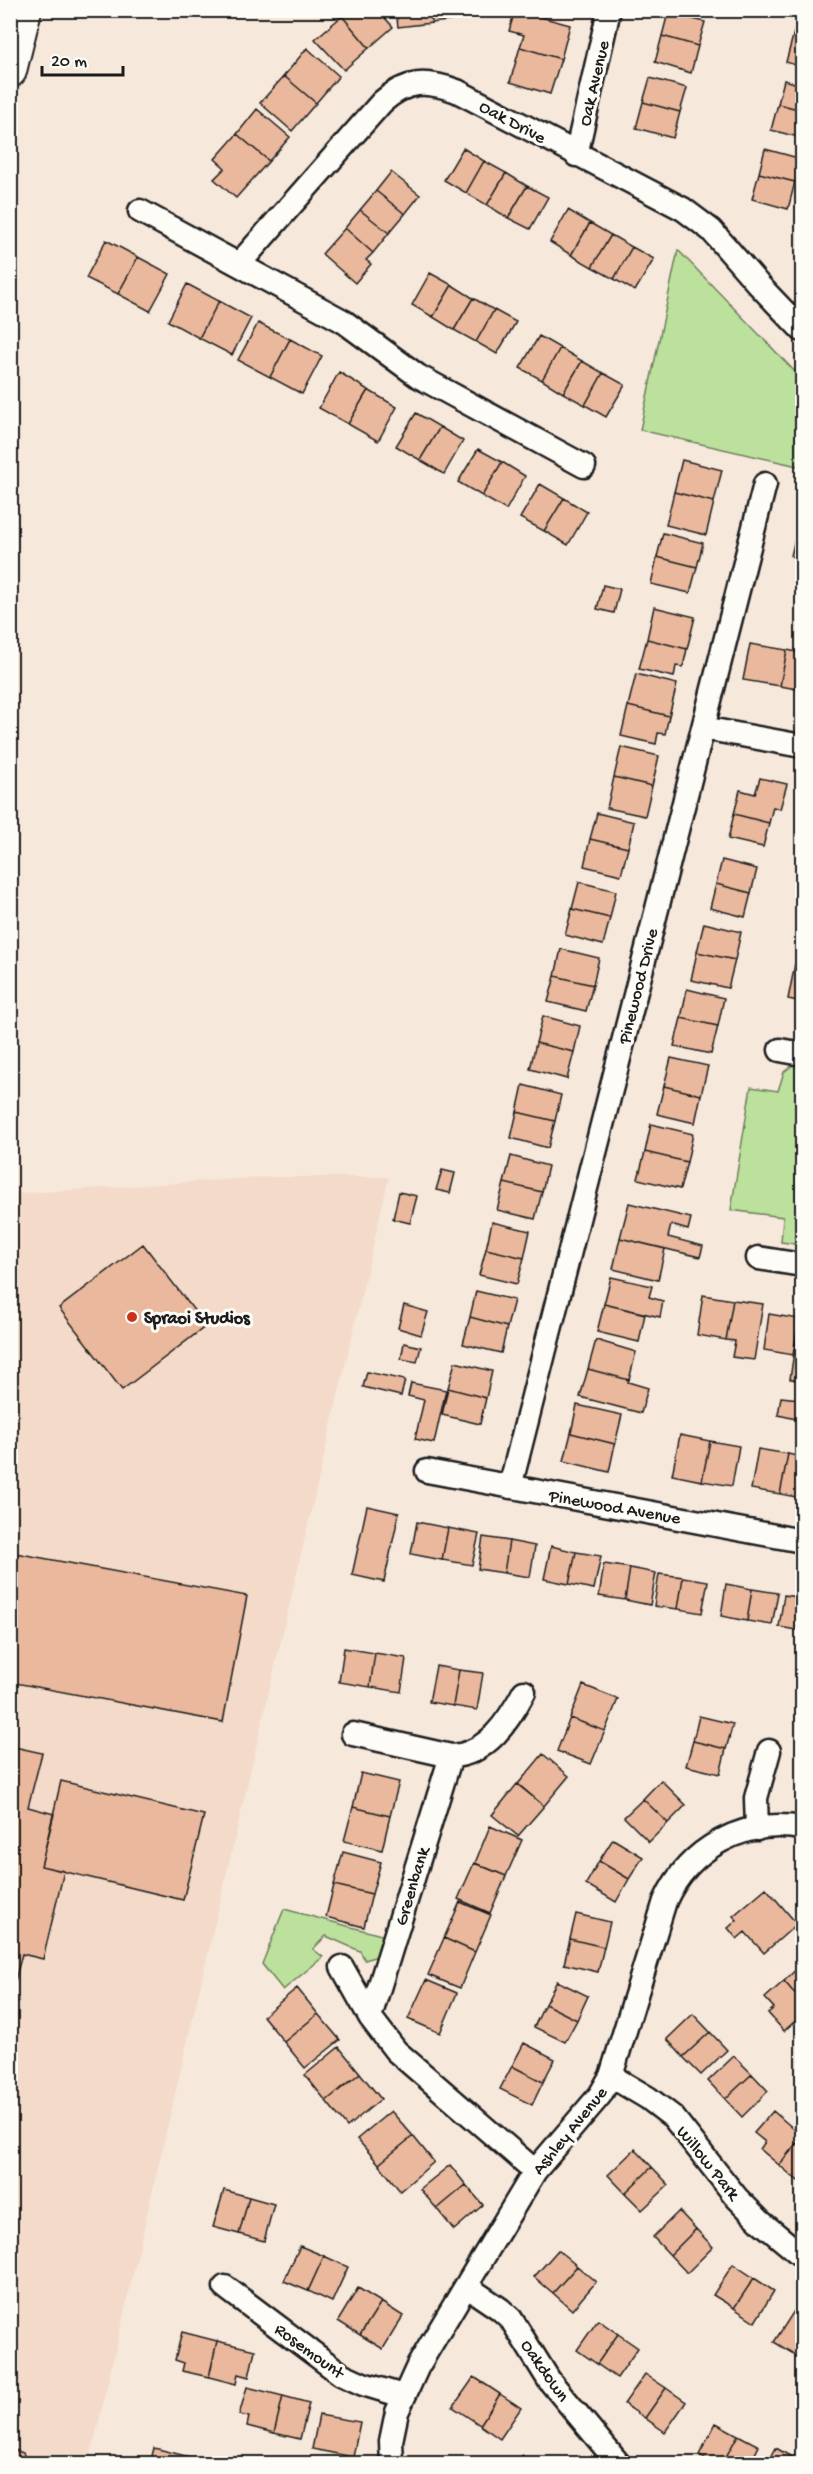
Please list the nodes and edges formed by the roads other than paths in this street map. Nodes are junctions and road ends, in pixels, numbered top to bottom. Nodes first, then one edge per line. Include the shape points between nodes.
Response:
1 (25, 10) edge
2 (609, 10) edge
3 (10, 70) edge
4 (576, 155) junction
5 (140, 211) dead end
6 (239, 264) junction
7 (802, 329) edge
8 (584, 466) dead end
9 (765, 484) dead end
10 (703, 728) junction
11 (802, 746) edge
12 (780, 1050) dead end
13 (802, 1054) edge
14 (758, 1258) dead end
15 (802, 1265) edge
16 (427, 1471) dead end
17 (510, 1487) junction
18 (802, 1541) edge
19 (524, 1692) dead end
20 (353, 1734) dead end
21 (769, 1751) dead end
22 (451, 1756) junction
23 (802, 1828) edge
24 (757, 1829) junction
25 (342, 1966) dead end
26 (370, 2016) junction
27 (611, 2076) junction
28 (535, 2171) junction
29 (802, 2256) edge
30 (466, 2286) junction
31 (225, 2287) dead end
32 (403, 2396) junction
33 (392, 2463) edge
34 (619, 2463) edge

1 - 3 street
2 - 4 street, Oak Avenue
4 - 6 street, Oak Drive via 457,91 423,83 402,87 371,113
4 - 7 street, Oak Drive via 696,217
5 - 6 street
6 - 8 street via 360,332 418,376
9 - 10 street, Pinewood Drive
10 - 11 street
10 - 17 street, Pinewood Drive
12 - 13 street
14 - 15 street
16 - 17 street, Pinewood Avenue
17 - 18 street, Pinewood Avenue
19 - 22 street via 496,1734 468,1753
20 - 22 street
21 - 24 street via 756,1798
22 - 26 street, Greenbank
23 - 24 street, Ashley Avenue
24 - 27 street, Ashley Avenue via 710,1845 672,1885
25 - 26 street
26 - 28 street via 407,2061
27 - 28 street, Ashley Avenue via 600,2095
27 - 29 street, Willow Park via 673,2117 736,2198
28 - 30 street, Ashley Avenue
30 - 32 street, Ashley Avenue
30 - 34 street, Oakdown via 511,2319 549,2380
31 - 32 street, Rosemount via 341,2374
32 - 33 street, Ashley Avenue via 394,2426

